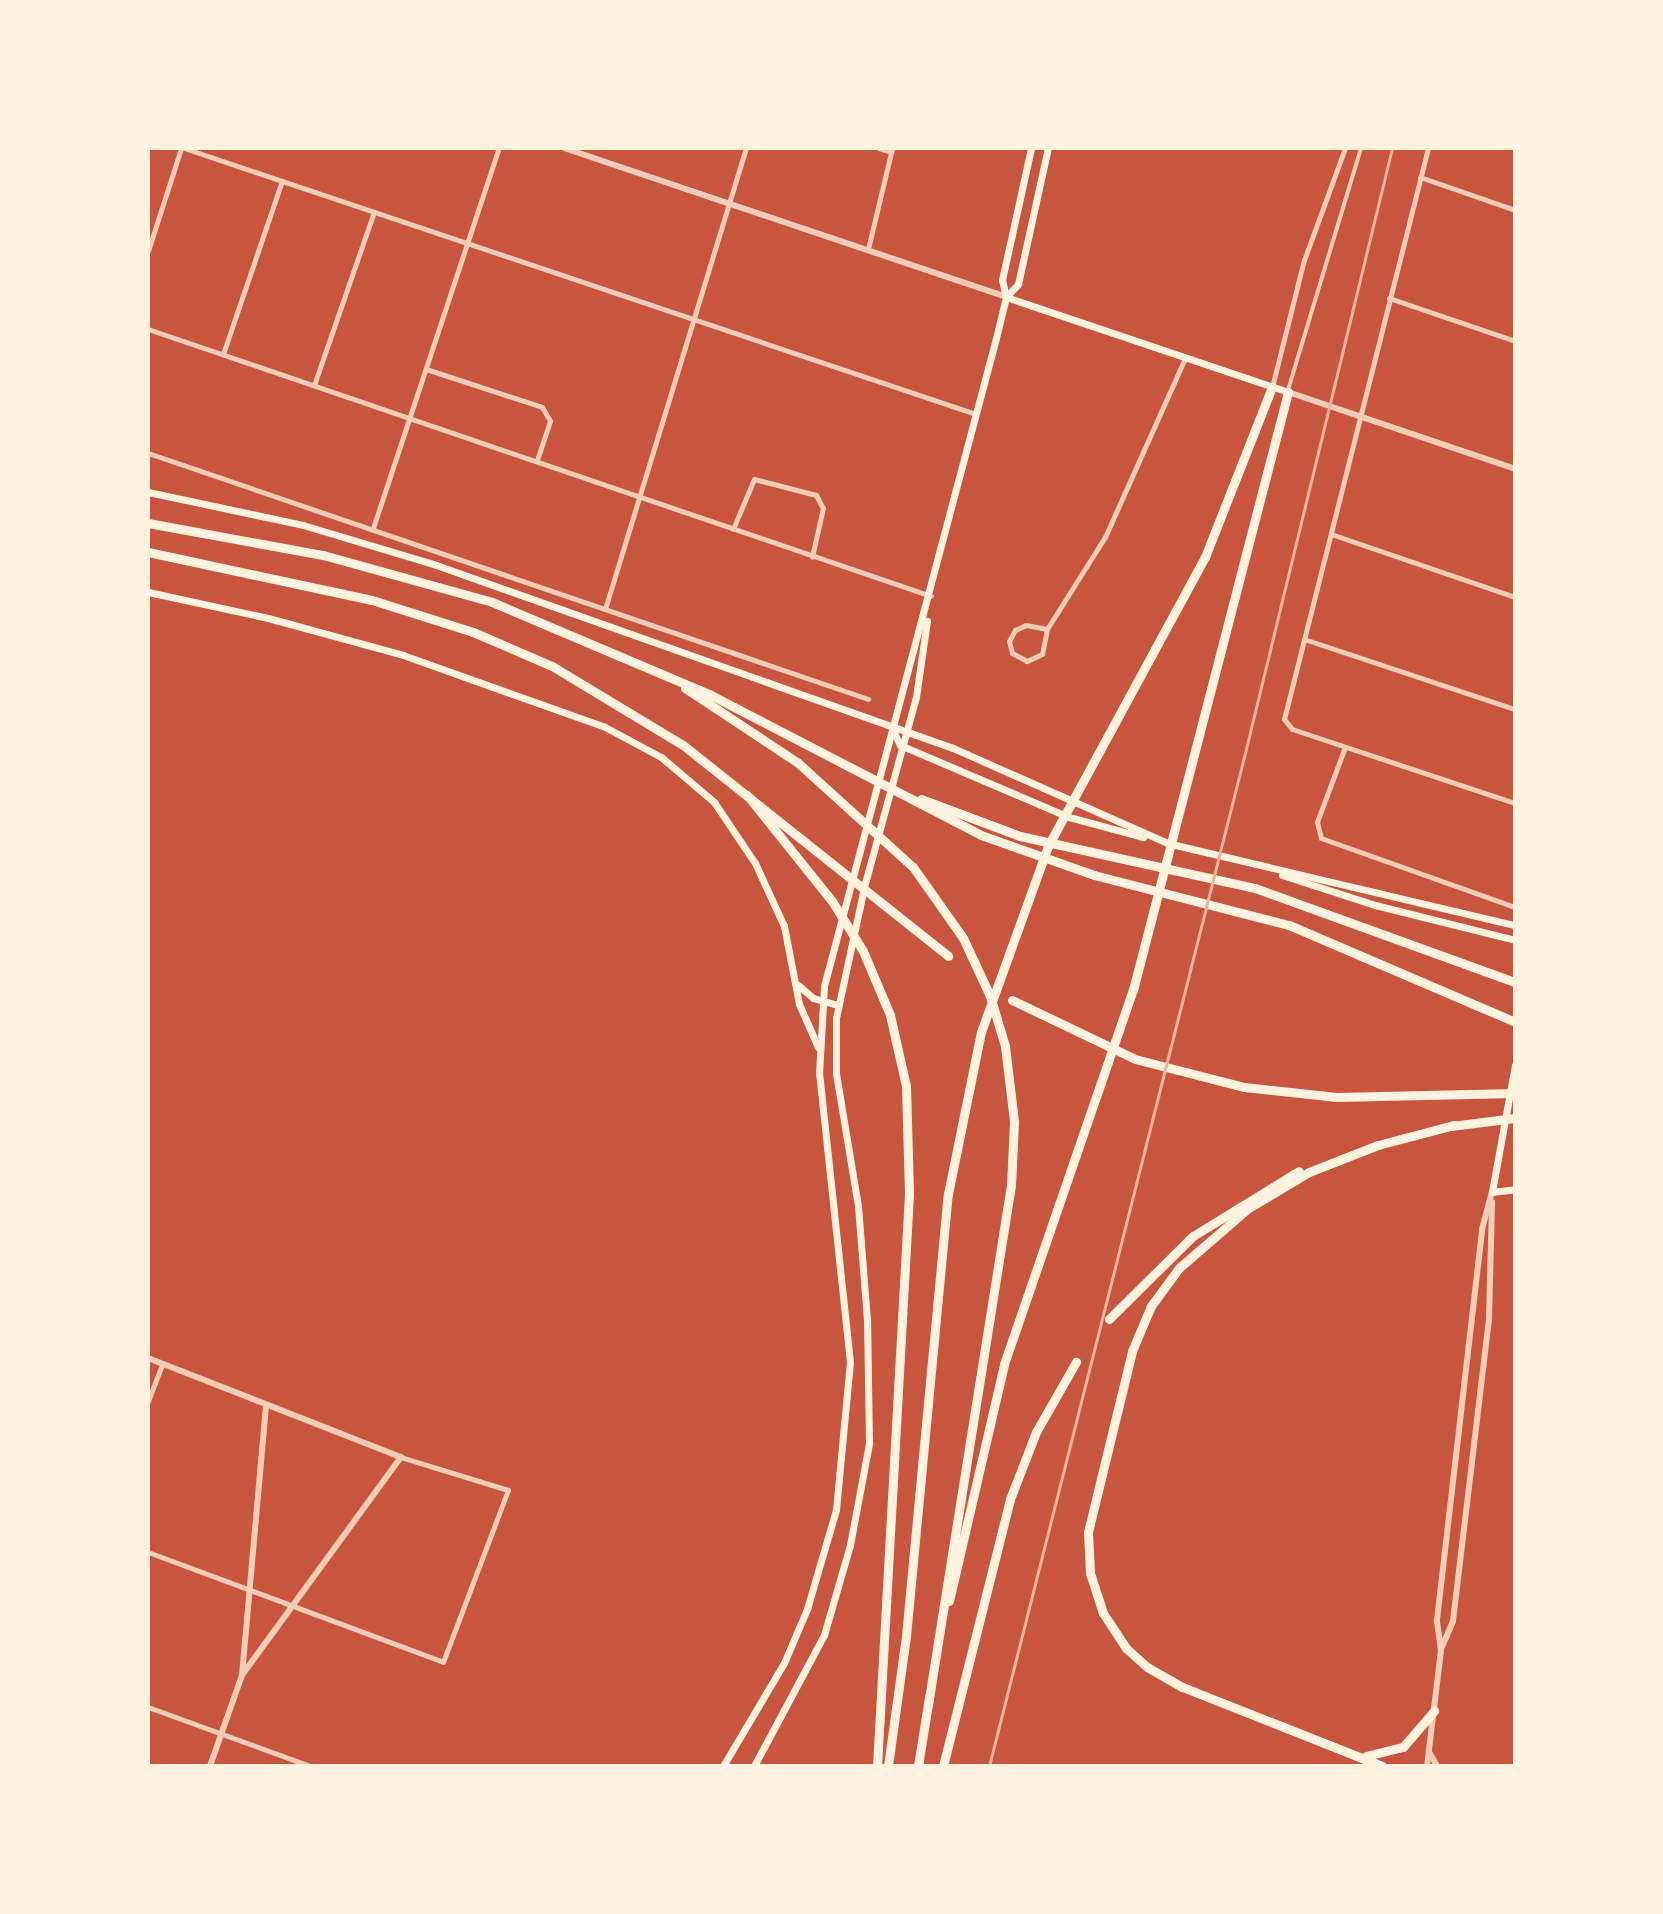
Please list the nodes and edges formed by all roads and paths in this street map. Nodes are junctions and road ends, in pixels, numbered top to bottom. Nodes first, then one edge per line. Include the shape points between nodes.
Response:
1 (182, 148) edge
2 (499, 148) edge
3 (564, 148) edge
4 (746, 148) edge
5 (879, 148) edge
6 (1031, 148) edge
7 (1048, 148) edge
8 (1345, 148) edge
9 (1361, 148) edge
10 (1428, 148) edge
11 (892, 150) edge
12 (1028, 160) junction
13 (1044, 164) junction
14 (1420, 177) junction
15 (282, 181) junction
16 (730, 203) junction
17 (1515, 210) edge
18 (374, 212) junction
19 (468, 243) junction
20 (868, 249) junction
21 (148, 251) edge
22 (1006, 297) junction
23 (1389, 298) junction
24 (694, 319) junction
25 (148, 329) edge
26 (1515, 341) edge
27 (223, 354) junction
28 (1185, 358) junction
29 (426, 369) junction
30 (314, 385) junction
31 (1272, 387) junction
32 (1288, 392) junction
33 (977, 414) junction
34 (410, 417) junction
35 (1361, 417) junction
36 (148, 453) edge
37 (537, 460) junction
38 (1515, 469) edge
39 (148, 492) edge
40 (638, 496) junction
41 (148, 523) edge
42 (373, 528) junction
43 (733, 529) junction
44 (1331, 534) junction
45 (148, 552) edge
46 (812, 557) junction
47 (148, 592) edge
48 (931, 596) junction
49 (1515, 597) edge
50 (605, 609) junction
51 (1047, 629) junction
52 (1304, 639) junction
53 (663, 672) junction
54 (868, 699) dead end
55 (1515, 709) edge
56 (891, 726) junction
57 (905, 731) junction
58 (900, 745) junction
59 (1345, 747) junction
60 (862, 774) junction
61 (747, 795) junction
62 (1515, 803) edge
63 (1167, 843) junction
64 (1253, 865) junction
65 (1515, 907) edge
66 (1515, 925) edge
67 (1515, 940) edge
68 (948, 956) dead end
69 (1515, 982) edge
70 (798, 985) junction
71 (1012, 1000) dead end
72 (823, 1001) junction
73 (837, 1005) junction
74 (1515, 1022) edge
75 (819, 1049) junction
76 (1515, 1065) edge
77 (1515, 1093) edge
78 (1515, 1118) edge
79 (1454, 1125) junction
80 (1515, 1189) edge
81 (1492, 1192) junction
82 (1109, 1319) dead end
83 (148, 1358) edge
84 (1076, 1362) dead end
85 (162, 1365) junction
86 (148, 1401) edge
87 (266, 1405) junction
88 (401, 1457) junction
89 (148, 1552) edge
90 (246, 1589) junction
91 (295, 1607) junction
92 (1441, 1650) junction
93 (242, 1675) junction
94 (928, 1705) junction
95 (148, 1707) edge
96 (1434, 1711) junction
97 (221, 1734) junction
98 (1429, 1752) junction
99 (1366, 1756) junction
100 (210, 1766) edge
101 (310, 1766) edge
102 (723, 1766) edge
103 (754, 1766) edge
104 (877, 1766) edge
105 (888, 1766) edge
106 (918, 1766) edge
107 (943, 1766) edge
108 (1382, 1766) edge
109 (1427, 1766) edge
110 (1437, 1766) edge

1 - 15 street
1 - 21 street
2 - 19 street
3 - 16 street
4 - 16 street
5 - 11 street
6 - 12 main road
7 - 13 main road
8 - 31 street via 1304,260
9 - 32 street
10 - 14 street
11 - 20 street
12 - 13 main road
12 - 22 main road via 1002,280
13 - 22 main road via 1018,284
14 - 17 street
14 - 23 street
15 - 18 street
15 - 27 street
16 - 20 street
16 - 24 street
18 - 19 street
18 - 30 street
19 - 24 street
19 - 29 street
20 - 22 street
22 - 28 main road
22 - 33 main road
23 - 26 street
23 - 35 street
24 - 33 street
24 - 40 street
25 - 27 street
27 - 30 street
28 - 31 main road
28 - 51 street via 1105,537
29 - 34 street
29 - 37 street via 542,407 550,421
30 - 34 street
31 - 32 main road
31 - 105 highway via 1208,550 1092,761 1027,896 975,1052 945,1223 906,1636
32 - 35 street
32 - 94 highway via 1129,1005 1004,1364 975,1473
33 - 48 main road
34 - 37 street
34 - 42 street
35 - 38 street
35 - 44 street
36 - 42 street
37 - 40 street
39 - 56 main road via 371,544
40 - 43 street
40 - 50 street
41 - 53 highway via 415,578 516,611
42 - 50 street
43 - 46 street
43 - 46 street via 754,479 763,477 816,495 823,508
44 - 49 street
44 - 52 street
45 - 61 highway via 340,592 490,638 629,709
46 - 48 street
47 - 70 main road via 403,655 637,743 695,784 738,833 777,907
48 - 56 main road
48 - 57 main road via 916,697
50 - 54 street
51 - 51 street via 1026,625 1015,630 1009,641 1012,653 1021,660 1038,658
52 - 55 street
52 - 59 street via 1285,723
53 - 60 highway
53 - 94 highway via 797,762 876,828 922,876 956,924 990,996 1013,1105 1005,1226
56 - 57 main road
56 - 58 main road
56 - 72 main road
57 - 58 main road
57 - 63 main road
58 - 63 main road via 1083,823
58 - 73 main road
59 - 62 street
59 - 65 street via 1317,822 1318,833
60 - 69 highway via 994,828 1255,888
60 - 74 highway via 981,835 1039,857 1289,925
61 - 68 highway
61 - 104 highway via 832,901 863,951 890,1015 906,1086 908,1209
63 - 64 main road
64 - 66 main road
64 - 67 main road via 1364,902
70 - 72 main road
70 - 75 main road via 801,1009
71 - 77 highway via 1125,1055 1244,1087 1336,1097
72 - 73 main road
72 - 75 main road
73 - 103 main road via 836,1073 858,1206 867,1320 869,1443 850,1545 824,1635
75 - 102 main road via 849,1321 844,1465 830,1537 807,1609 765,1699
76 - 81 main road
78 - 79 highway
79 - 82 highway via 1344,1152 1262,1190 1193,1236
79 - 99 highway via 1387,1142 1309,1172 1247,1209 1179,1268 1151,1306 1132,1351 1090,1518 1088,1561 1097,1600 1136,1658 1182,1687
80 - 81 main road
81 - 92 street via 1482,1229 1437,1620
81 - 92 street via 1489,1319 1453,1621
83 - 85 street
84 - 107 highway via 1040,1424 1010,1499
85 - 86 street
85 - 87 street
87 - 88 street
87 - 90 street
88 - 91 street
88 - 91 street via 508,1490 443,1662
89 - 90 street
90 - 91 street
90 - 93 street
91 - 93 street
92 - 96 street
93 - 97 street
94 - 106 highway
95 - 97 street
96 - 98 street
96 - 99 highway via 1403,1747
97 - 100 street
97 - 101 street
98 - 109 street
98 - 110 street
99 - 108 highway

